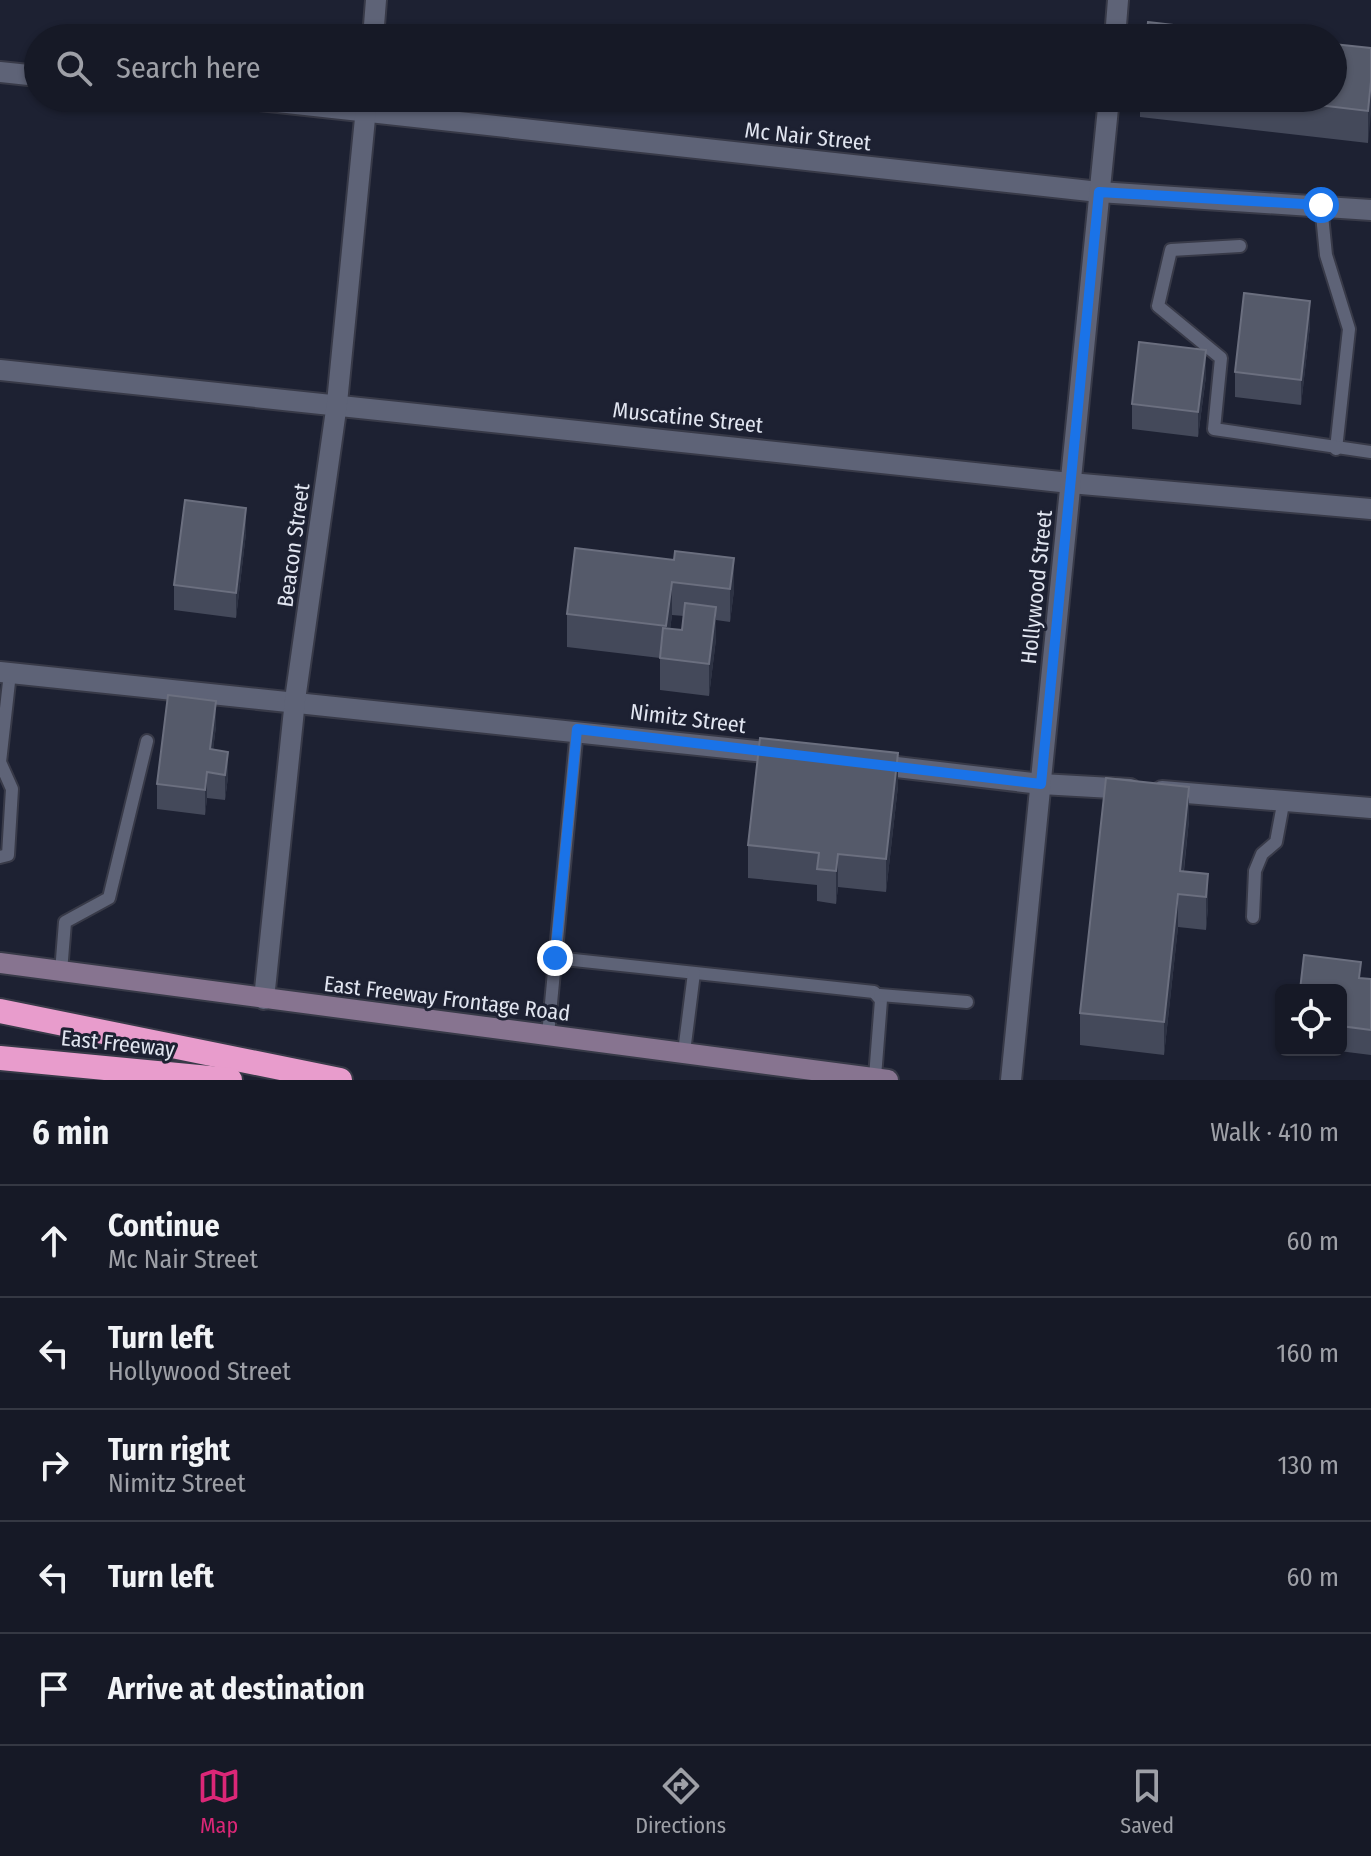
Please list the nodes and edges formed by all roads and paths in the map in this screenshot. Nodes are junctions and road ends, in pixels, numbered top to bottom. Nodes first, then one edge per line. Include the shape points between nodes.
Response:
1 (376, 0) edge
2 (1118, 0) edge
3 (374, 24) edge
4 (1116, 24) edge
5 (0, 72) edge
6 (24, 75) edge
7 (365, 112) edge
8 (425, 112) edge
9 (1108, 112) edge
10 (1099, 192) junction
11 (1321, 205) junction
12 (1371, 210) edge
13 (1240, 246) dead end
14 (0, 370) edge
15 (337, 403) junction
16 (1336, 449) junction
17 (1371, 452) edge
18 (1070, 483) junction
19 (1371, 509) edge
20 (5, 672) edge
21 (295, 700) junction
22 (577, 729) junction
23 (147, 741) dead end
24 (809, 757) edge
25 (855, 762) edge
26 (1041, 784) junction
27 (1284, 799) junction
28 (1371, 808) edge
29 (0, 857) edge
30 (1253, 917) dead end
31 (555, 958) junction
32 (0, 963) edge
33 (61, 972) junction
34 (694, 973) junction
35 (880, 995) junction
36 (264, 999) junction
37 (967, 1002) dead end
38 (0, 1011) edge
39 (548, 1035) junction
40 (684, 1052) junction
41 (0, 1058) edge
42 (881, 1079) edge
43 (230, 1080) edge
44 (340, 1080) edge
45 (1011, 1080) edge

1 - 3 street
2 - 4 street
5 - 6 street
7 - 15 street, Beacon Street
8 - 10 street, Mc Nair Street
9 - 10 street, Hollywood Street
10 - 11 street, Mc Nair Street
10 - 18 street, Hollywood Street
11 - 12 street, Mc Nair Street
11 - 16 lane via 1326,255 1349,329
13 - 16 lane via 1171,250 1158,306 1221,358 1214,429
14 - 15 street, Muscatine Street
15 - 18 street, Muscatine Street
15 - 21 street, Beacon Street
16 - 17 lane
18 - 19 street, Muscatine Street
18 - 26 street, Hollywood Street
20 - 21 street, Nimitz Street
20 - 29 lane via 0,762 12,789 8,855
21 - 22 street, Nimitz Street
21 - 36 street, Beacon Street
22 - 24 street, Nimitz Street
22 - 31 lane
23 - 33 lane via 109,898 65,922
25 - 26 street
26 - 27 street
26 - 45 street, Hollywood Street
27 - 28 street
27 - 30 lane via 1276,842 1262,854 1255,871
31 - 34 lane
31 - 39 lane
32 - 33 main road, East Freeway Frontage Road
33 - 36 main road, East Freeway Frontage Road
34 - 35 lane
34 - 40 lane
35 - 37 lane
35 - 42 lane
36 - 39 main road, East Freeway Frontage Road
38 - 44 highway
39 - 40 main road, East Freeway Frontage Road
40 - 42 main road, East Freeway Frontage Road
41 - 43 highway, East Freeway

